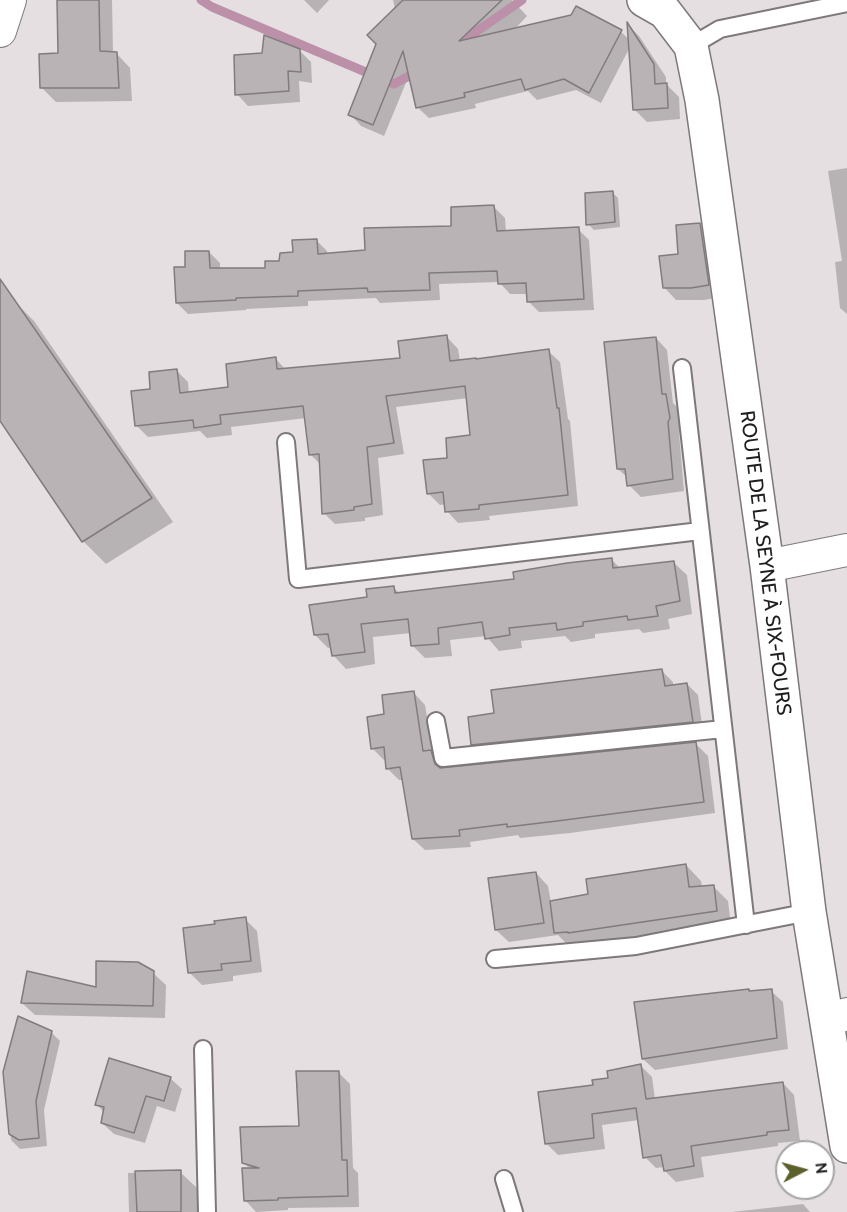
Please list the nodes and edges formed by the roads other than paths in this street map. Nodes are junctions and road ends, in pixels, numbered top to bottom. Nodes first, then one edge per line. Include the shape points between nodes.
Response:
1 (10, 0) edge
2 (644, 0) edge
3 (847, 3) edge
4 (786, 7) edge
5 (0, 31) edge
6 (691, 46) junction
7 (682, 368) dead end
8 (285, 442) dead end
9 (700, 531) junction
10 (847, 550) edge
11 (767, 566) junction
12 (436, 721) dead end
13 (723, 729) junction
14 (809, 912) junction
15 (746, 925) junction
16 (495, 959) dead end
17 (837, 1017) edge
18 (203, 1049) dead end
19 (847, 1146) edge
20 (504, 1179) dead end
21 (207, 1212) edge
22 (514, 1212) edge

1 - 5 street
2 - 6 street, ROUTE DE LA SEYNE À SIX-FOURS via 665,12
3 - 4 lane
4 - 6 lane via 720,28
6 - 11 street, ROUTE DE LA SEYNE À SIX-FOURS via 702,100
7 - 9 lane
8 - 9 lane via 298,579
9 - 13 lane
10 - 11 street
11 - 14 street, ROUTE DE LA SEYNE À SIX-FOURS
12 - 13 lane via 443,758
13 - 15 lane
14 - 15 lane
14 - 17 street, ROUTE DE LA SEYNE À SIX-FOURS
15 - 16 lane via 636,946
17 - 19 street, ROUTE DE LA SEYNE À SIX-FOURS
18 - 21 lane
20 - 22 lane

